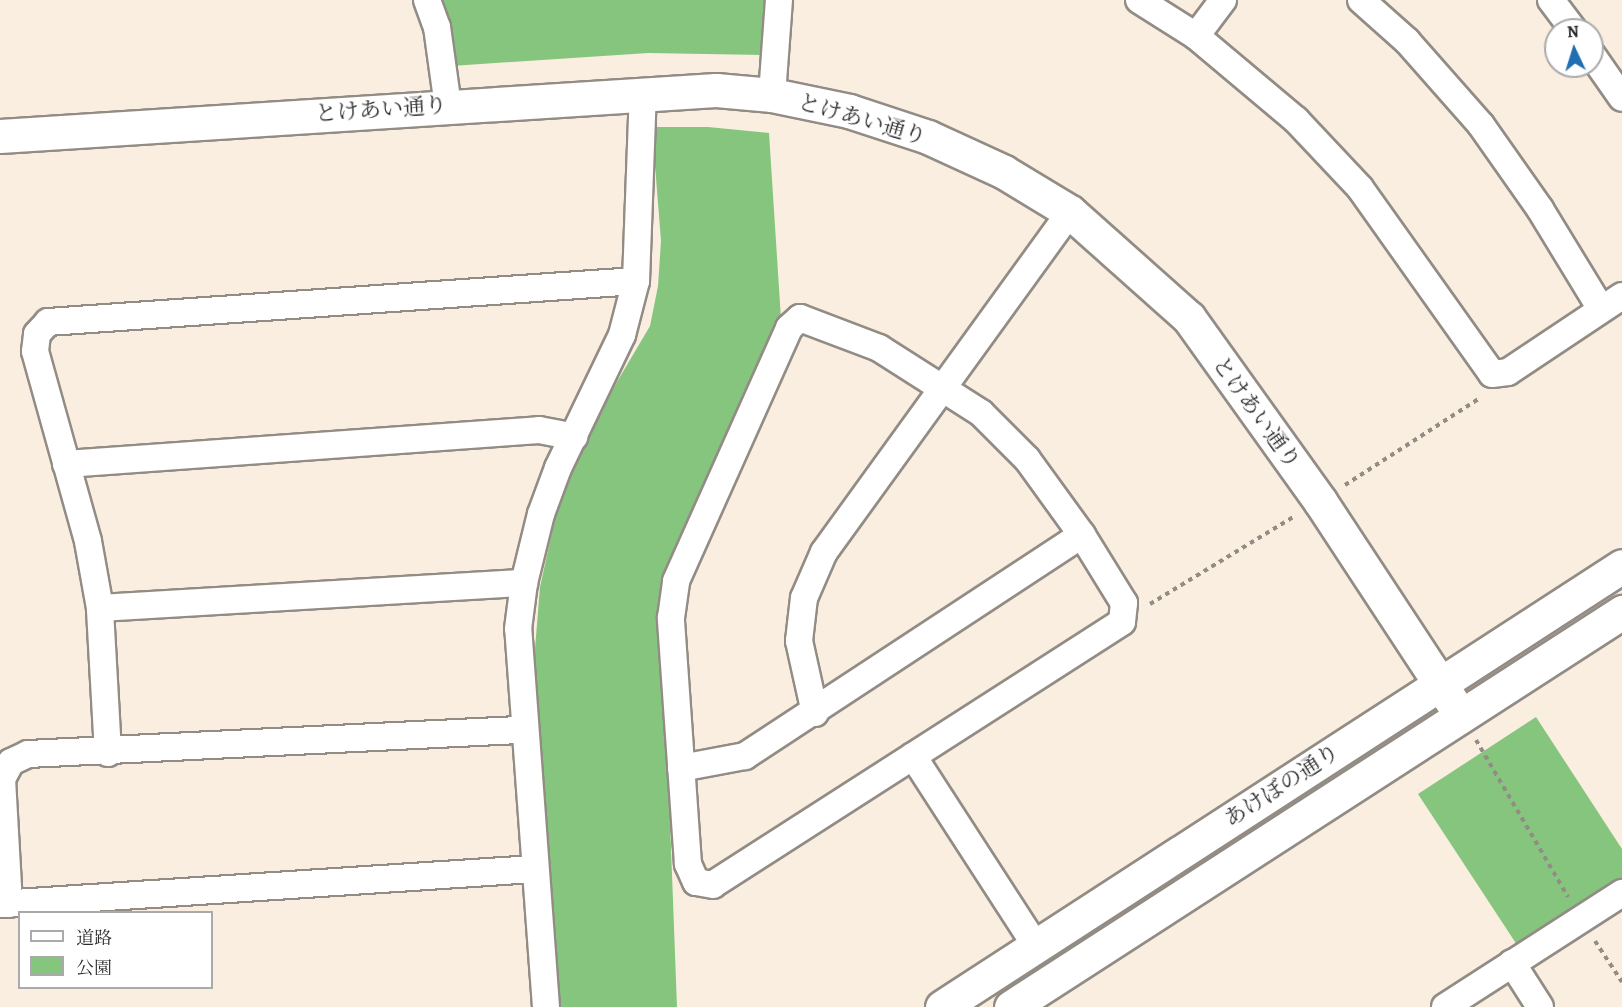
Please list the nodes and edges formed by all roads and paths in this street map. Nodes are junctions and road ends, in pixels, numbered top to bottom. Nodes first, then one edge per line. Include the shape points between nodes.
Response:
1 (427, 0) edge
2 (779, 0) edge
3 (1139, 0) edge
4 (1223, 0) edge
5 (1361, 0) edge
6 (1551, 0) edge
7 (1565, 18) edge
8 (1196, 36) junction
9 (1604, 73) edge
10 (643, 92) junction
11 (772, 95) junction
12 (1622, 98) edge
13 (448, 105) junction
14 (0, 136) edge
15 (1070, 212) junction
16 (636, 281) junction
17 (1611, 302) edge
18 (941, 386) junction
19 (574, 437) junction
20 (66, 464) junction
21 (1082, 535) junction
22 (1622, 566) edge
23 (524, 583) junction
24 (100, 608) junction
25 (1622, 612) edge
26 (1440, 684) junction
27 (815, 713) junction
28 (1460, 714) junction
29 (523, 730) junction
30 (108, 753) junction
31 (913, 756) junction
32 (681, 768) junction
33 (534, 869) junction
34 (1622, 893) edge
35 (5, 904) edge
36 (1581, 920) junction
37 (1036, 946) junction
38 (1512, 963) junction
39 (1622, 982) edge
40 (546, 1007) edge
41 (942, 1007) edge
42 (1011, 1007) edge
43 (1445, 1007) edge
44 (1540, 1007) edge

1 - 13 street via 437,27
2 - 11 street
3 - 8 street
4 - 8 street
5 - 17 street via 1407,41 1481,125
6 - 7 street
8 - 17 street via 1296,120 1360,188 1492,374 1508,372
9 - 12 street
10 - 11 street, とけあい通り via 716,90
10 - 13 street, とけあい通り
10 - 16 street
11 - 15 street, とけあい通り via 849,111 928,137 1004,172
13 - 14 street, とけあい通り
15 - 18 street
15 - 26 street, とけあい通り via 1189,318 1320,501
16 - 19 street via 622,335
16 - 20 street via 48,322 36,334 35,351
18 - 21 street via 981,413 1027,459
18 - 27 street via 824,552 804,598 799,642
18 - 32 street via 879,348 818,323 800,318 789,327 676,581 671,618
19 - 20 street via 539,430
19 - 23 street via 541,514
20 - 24 street via 88,542
21 - 27 street
21 - 31 street via 1124,603 1122,622
22 - 26 street, あけぼの通り
23 - 24 street
23 - 29 street via 518,629
24 - 30 street
25 - 28 street, あけぼの通り
26 - 28 street, とけあい通り
26 - 37 street, あけぼの通り
27 - 32 street via 745,756
28 - 36 path
28 - 42 street, あけぼの通り
29 - 30 street
29 - 33 street
30 - 35 street via 28,754 11,762 2,779
31 - 32 street via 713,885 696,882 688,864
31 - 37 street
33 - 35 street
33 - 40 street
34 - 36 street
36 - 38 street
36 - 39 path
37 - 41 street, あけぼの通り
38 - 43 street
38 - 44 street

